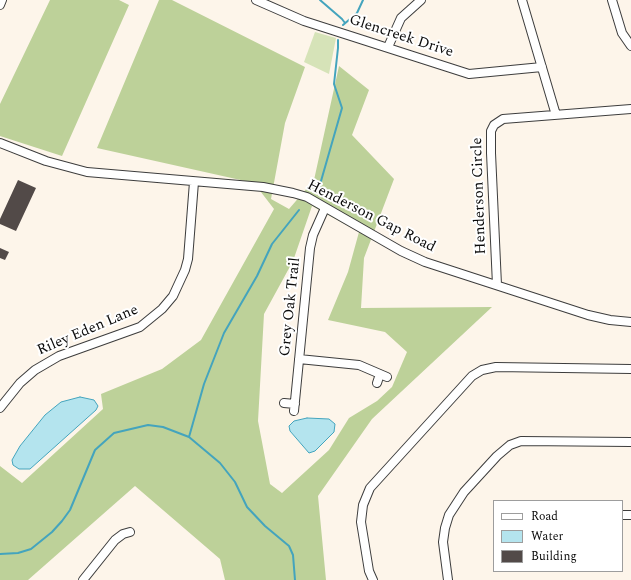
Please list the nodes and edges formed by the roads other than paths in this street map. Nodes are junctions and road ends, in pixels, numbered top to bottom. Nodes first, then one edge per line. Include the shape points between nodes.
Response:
1 (2, 0) edge
2 (256, 0) edge
3 (421, 0) edge
4 (522, 0) edge
5 (612, 0) edge
6 (0, 4) edge
7 (388, 46) junction
8 (631, 46) edge
9 (542, 67) junction
10 (631, 109) edge
11 (556, 115) junction
12 (0, 143) edge
13 (194, 182) junction
14 (325, 208) junction
15 (497, 285) junction
16 (631, 322) edge
17 (300, 359) junction
18 (631, 369) edge
19 (377, 383) dead end
20 (284, 403) dead end
21 (0, 408) edge
22 (631, 442) edge
23 (130, 532) dead end
24 (84, 580) edge
25 (373, 580) edge
26 (448, 580) edge

1 - 6 street
2 - 7 street, Glencreek Drive via 304,21
3 - 7 street via 401,18
4 - 9 street
5 - 8 street via 622,33
7 - 9 street, Glencreek Drive via 469,74
9 - 11 street
10 - 11 street, Henderson Circle
11 - 15 street, Henderson Circle via 503,119 492,128
12 - 13 street, Henderson Gap Road via 87,172
13 - 14 street, Henderson Gap Road via 279,189 306,197
13 - 21 street, Riley Eden Lane via 188,259 173,296 162,310 140,327 59,356 41,366 20,383
14 - 15 street, Henderson Gap Road via 415,258
14 - 17 street, Grey Oak Trail via 310,248
15 - 16 street, Henderson Gap Road via 588,315
17 - 19 street via 359,365 384,375
17 - 20 street, Grey Oak Trail via 295,408
18 - 25 street via 496,367 482,370 472,376 374,481 366,496 361,522 369,571
22 - 26 street via 521,441 510,445 464,492 449,515 443,542
23 - 24 street via 115,540

